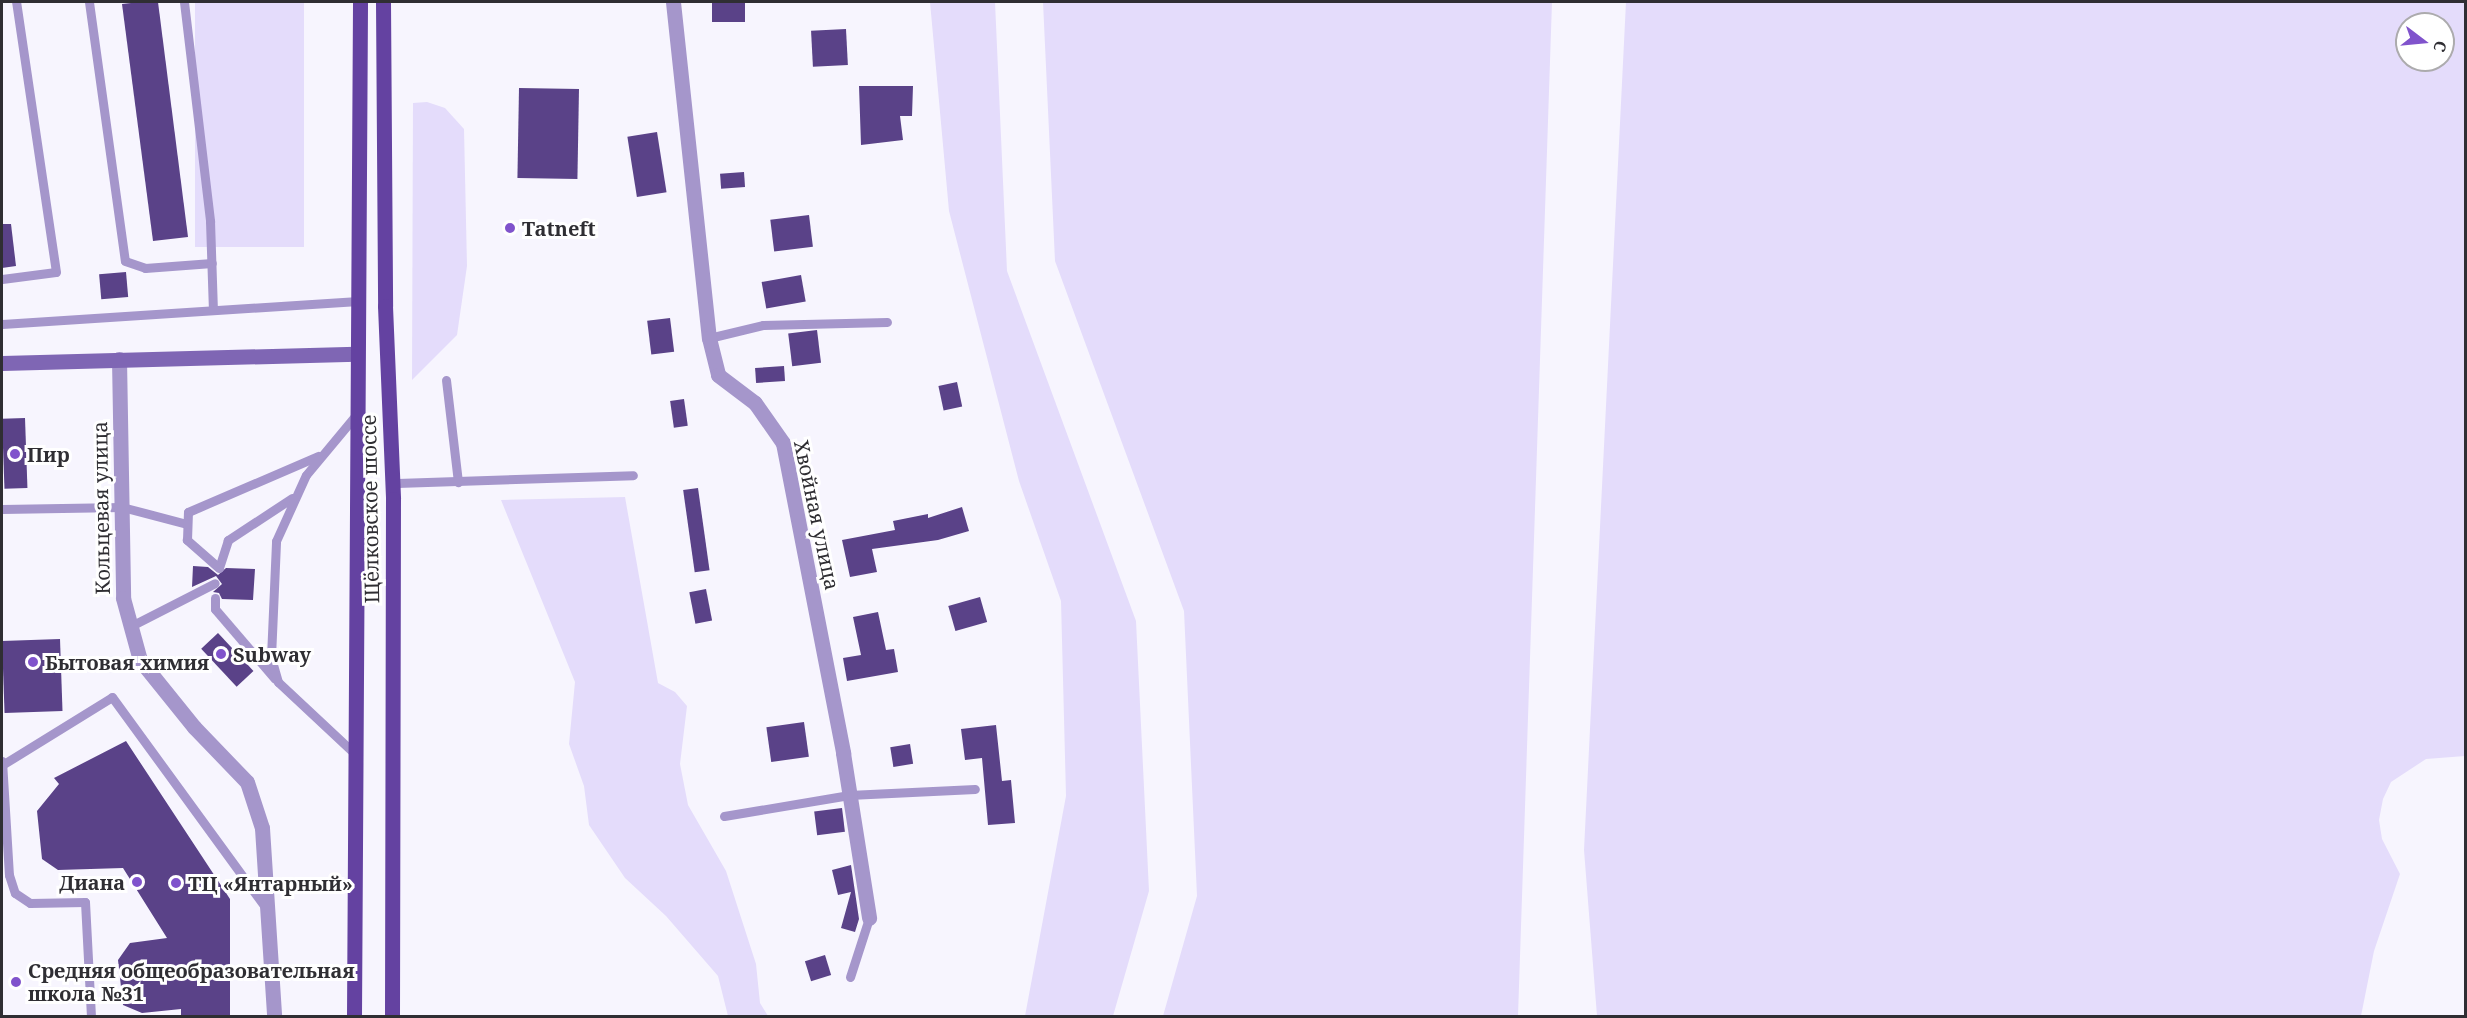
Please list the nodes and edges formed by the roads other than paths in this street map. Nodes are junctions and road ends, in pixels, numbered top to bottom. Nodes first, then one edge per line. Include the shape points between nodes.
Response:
1 (16, 2) edge
2 (89, 2) edge
3 (184, 2) edge
4 (360, 2) edge
5 (383, 2) edge
6 (673, 2) edge
7 (212, 263) junction
8 (2, 279) edge
9 (358, 301) junction
10 (213, 310) junction
11 (887, 322) dead end
12 (2, 324) edge
13 (710, 338) junction
14 (357, 354) junction
15 (119, 358) junction
16 (2, 363) edge
17 (446, 380) dead end
18 (355, 416) junction
19 (320, 455) junction
20 (633, 476) dead end
21 (398, 483) dead end
22 (458, 483) junction
23 (292, 498) junction
24 (122, 507) junction
25 (2, 509) edge
26 (187, 524) junction
27 (215, 583) dead end
28 (215, 598) dead end
29 (131, 626) junction
30 (278, 682) junction
31 (354, 753) junction
32 (2, 764) edge
33 (975, 789) dead end
34 (849, 795) junction
35 (724, 816) dead end
36 (267, 909) junction
37 (869, 918) joint
38 (850, 977) dead end
39 (91, 1017) edge
40 (274, 1017) edge
41 (354, 1017) edge
42 (392, 1017) edge

1 - 8 lane via 56,272
2 - 7 lane via 125,261 145,268
3 - 7 lane
4 - 9 main road, Щёлковское шоссе
5 - 42 main road, Щёлковское шоссе via 385,306 393,499
6 - 13 street, Хвойная улица
7 - 10 lane
9 - 10 lane
9 - 14 main road, Щёлковское шоссе
10 - 12 lane
11 - 13 lane via 763,325
13 - 34 street, Хвойная улица via 718,375 755,403 783,443
14 - 15 street
14 - 18 main road, Щёлковское шоссе
15 - 16 street
15 - 24 street, Кольцевая улица
17 - 22 lane
18 - 19 lane
18 - 31 main road, Щёлковское шоссе
19 - 23 lane
19 - 26 lane via 188,513
20 - 22 lane
21 - 22 lane
23 - 26 lane via 228,540 219,568 187,540
23 - 30 lane via 276,541 271,657
24 - 25 lane
24 - 26 lane
24 - 29 street, Кольцевая улица via 123,598
27 - 29 lane
28 - 30 lane via 215,609
29 - 36 street, Кольцевая улица via 140,660 194,727 247,782 262,828
30 - 31 lane
31 - 41 main road, Щёлковское шоссе
32 - 36 lane via 112,697
32 - 39 lane via 9,875 15,893 30,903 86,902
33 - 34 lane
34 - 35 lane
34 - 37 street, Хвойная улица
36 - 40 street, Кольцевая улица
37 - 38 lane

